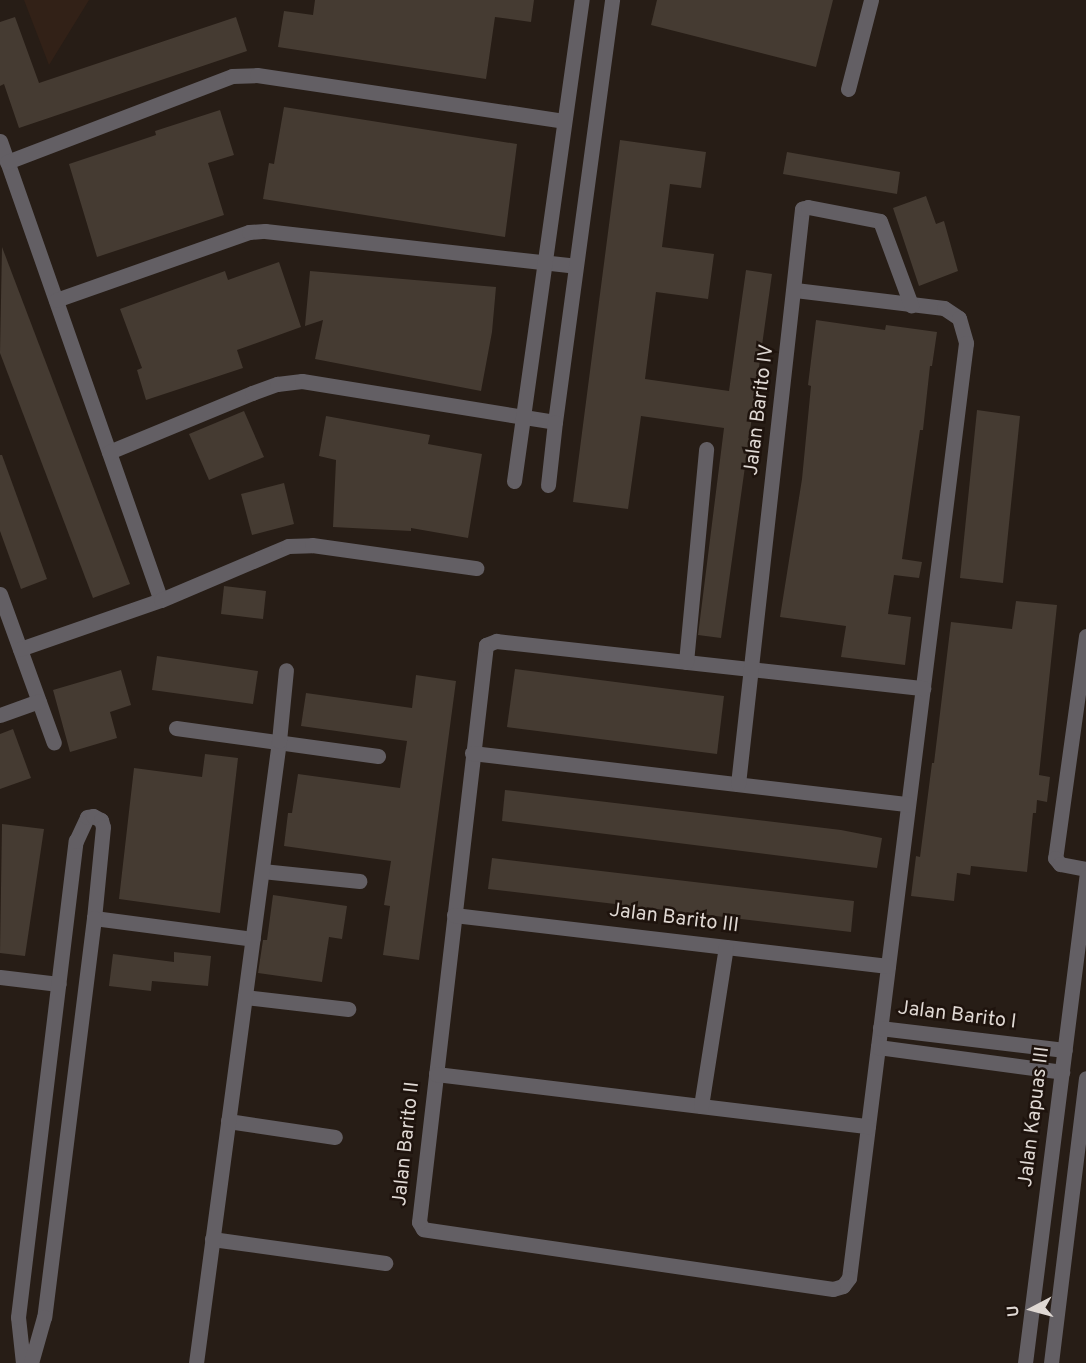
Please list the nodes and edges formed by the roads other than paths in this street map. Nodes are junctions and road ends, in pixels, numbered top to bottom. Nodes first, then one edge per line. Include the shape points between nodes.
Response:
1 (582, 0) edge
2 (612, 0) edge
3 (871, 0) edge
4 (848, 89) dead end
5 (564, 121) junction
6 (0, 141) edge
7 (7, 162) junction
8 (544, 263) junction
9 (574, 266) junction
10 (795, 290) junction
11 (56, 300) junction
12 (911, 305) junction
13 (522, 416) junction
14 (555, 422) junction
15 (706, 448) dead end
16 (109, 452) junction
17 (513, 481) dead end
18 (548, 485) dead end
19 (476, 568) dead end
20 (0, 594) edge
21 (161, 600) junction
22 (1086, 636) edge
23 (20, 649) junction
24 (686, 662) junction
25 (750, 669) junction
26 (286, 670) dead end
27 (923, 688) junction
28 (39, 701) junction
29 (0, 715) edge
30 (176, 728) dead end
31 (279, 741) junction
32 (54, 743) dead end
33 (472, 753) junction
34 (378, 756) dead end
35 (738, 784) junction
36 (908, 804) junction
37 (1086, 869) edge
38 (262, 871) junction
39 (1086, 877) edge
40 (359, 881) dead end
41 (454, 915) junction
42 (94, 918) junction
43 (253, 939) junction
44 (726, 946) junction
45 (888, 966) junction
46 (0, 977) edge
47 (59, 984) junction
48 (245, 997) junction
49 (348, 1009) dead end
50 (880, 1028) junction
51 (878, 1047) junction
52 (1065, 1050) junction
53 (1062, 1072) junction
54 (436, 1074) junction
55 (1086, 1078) edge
56 (701, 1106) junction
57 (228, 1121) junction
58 (868, 1126) junction
59 (335, 1137) dead end
60 (36, 1174) junction
61 (62, 1176) junction
62 (212, 1239) junction
63 (385, 1263) dead end
64 (23, 1363) edge
65 (31, 1363) edge
66 (196, 1363) edge
67 (1025, 1363) edge
68 (1051, 1363) edge

1 - 5 street
2 - 9 street
3 - 4 street
5 - 7 street via 257,75 232,76
5 - 8 street
6 - 7 street
7 - 11 street
8 - 9 street
8 - 11 street via 249,232
8 - 13 street
9 - 14 street
10 - 12 street
10 - 12 street, Jalan Barito IV via 800,213 808,207 880,221
10 - 25 street, Jalan Barito IV
11 - 16 street
12 - 27 street via 953,312 960,318 966,343
13 - 14 street
13 - 16 street via 302,381 252,393
13 - 17 street
14 - 18 street
15 - 24 street
16 - 21 street
19 - 21 street via 288,546
20 - 23 street
21 - 23 street
22 - 37 street via 1055,858 1060,864
23 - 28 street
24 - 25 street
24 - 33 street, Jalan Barito II via 488,643 483,649
25 - 27 street
25 - 35 street, Jalan Barito IV
26 - 31 street
27 - 36 street
28 - 29 street
28 - 32 street
30 - 31 street
31 - 34 street
31 - 38 street
33 - 35 street
33 - 41 street, Jalan Barito II
35 - 36 street
36 - 45 street
38 - 40 street
38 - 43 street
39 - 52 street, Jalan Kapuas III
41 - 44 street, Jalan Barito III
41 - 54 street, Jalan Barito II
42 - 43 street
42 - 47 street via 103,827 101,820 93,816 87,817 76,840
42 - 61 street
43 - 48 street
44 - 45 street, Jalan Barito III
44 - 56 street
45 - 50 street
46 - 47 street
47 - 60 street
48 - 49 street
48 - 57 street
50 - 51 street
50 - 52 street, Jalan Barito I
51 - 53 street, Jalan Barito I
51 - 58 street
52 - 53 street, Jalan Kapuas III
53 - 67 street, Jalan Kapuas III
54 - 56 street
54 - 58 street, Jalan Barito II via 419,1222 423,1229 834,1289 849,1278
55 - 68 street
56 - 58 street
57 - 59 street
57 - 62 street
60 - 61 street
60 - 64 street via 18,1317
61 - 65 street via 44,1317
62 - 63 street
62 - 66 street

